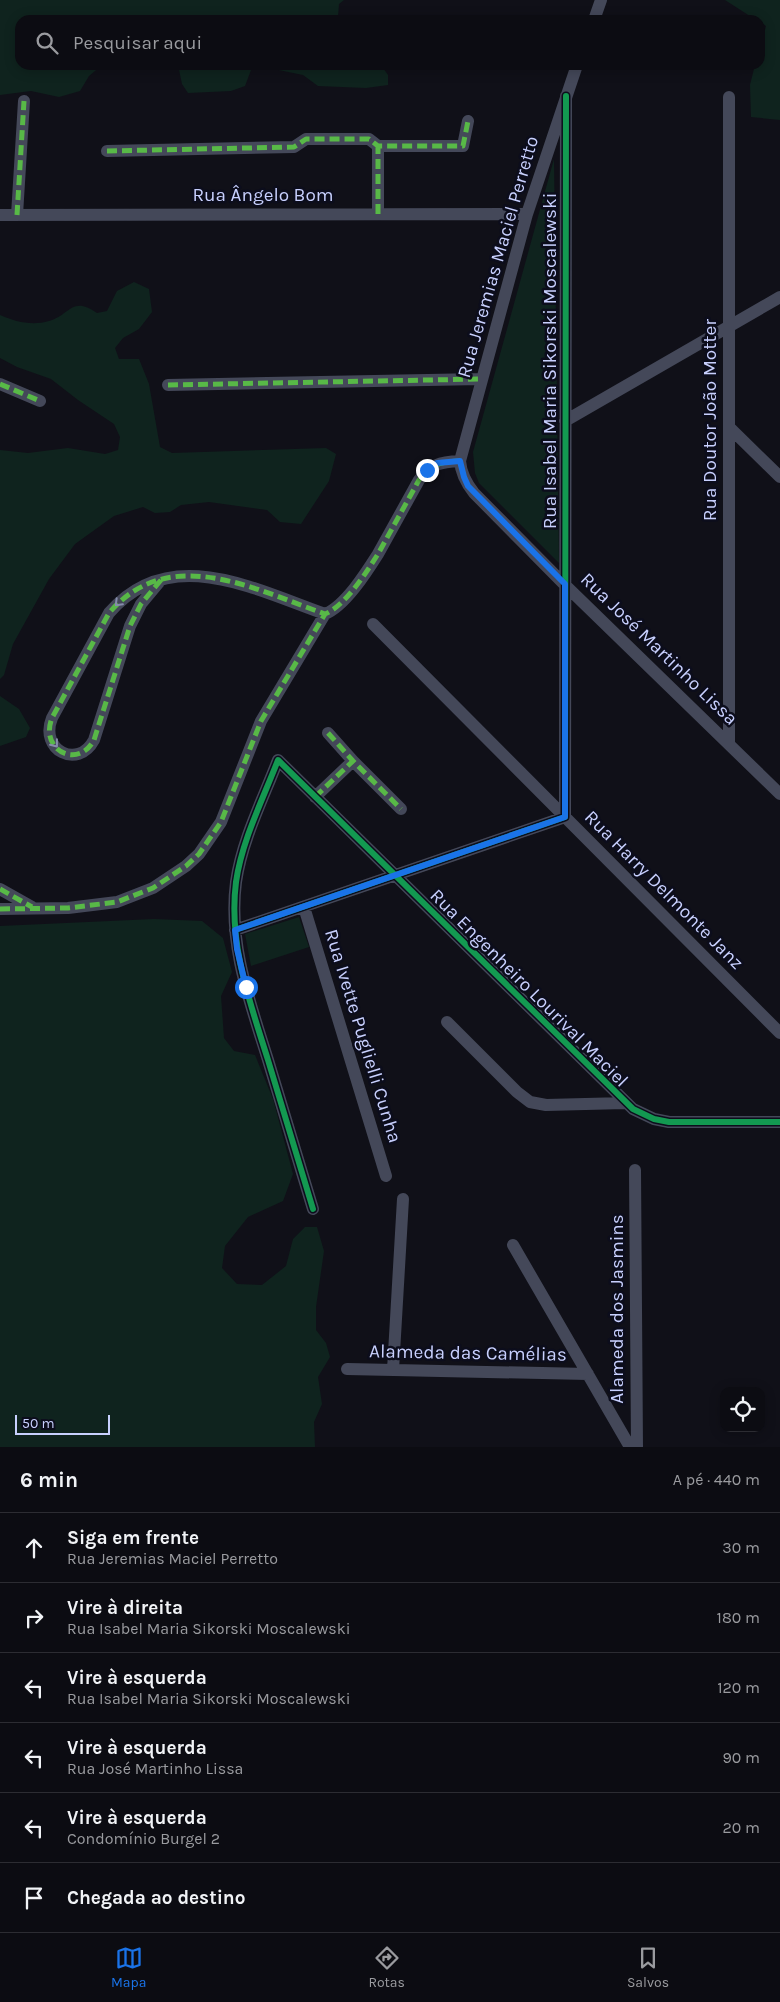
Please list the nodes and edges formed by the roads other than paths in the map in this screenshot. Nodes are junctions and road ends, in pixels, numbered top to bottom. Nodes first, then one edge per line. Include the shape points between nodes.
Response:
1 (601, 0) edge
2 (596, 15) edge
3 (575, 70) edge
4 (566, 96) junction
5 (729, 97) dead end
6 (24, 101) dead end
7 (468, 121) dead end
8 (378, 146) junction
9 (108, 151) dead end
10 (378, 214) junction
11 (527, 214) junction
12 (0, 215) edge
13 (17, 215) junction
14 (780, 297) edge
15 (729, 327) junction
16 (481, 379) junction
17 (0, 384) edge
18 (168, 385) dead end
19 (40, 401) dead end
20 (565, 421) junction
21 (729, 427) junction
22 (460, 461) junction
23 (780, 477) edge
24 (161, 580) junction
25 (565, 584) junction
26 (325, 614) junction
27 (373, 624) dead end
28 (328, 733) dead end
29 (729, 744) junction
30 (353, 761) junction
31 (780, 794) edge
32 (316, 797) junction
33 (401, 809) dead end
34 (565, 817) junction
35 (394, 875) junction
36 (0, 889) edge
37 (32, 907) junction
38 (304, 907) junction
39 (0, 909) edge
40 (235, 930) junction
41 (447, 1022) dead end
42 (777, 1025) edge
43 (625, 1103) junction
44 (780, 1122) edge
45 (635, 1170) dead end
46 (386, 1176) dead end
47 (403, 1199) dead end
48 (314, 1209) dead end
49 (512, 1246) dead end
50 (347, 1369) dead end
51 (393, 1370) junction
52 (588, 1374) junction
53 (630, 1447) edge
54 (637, 1447) edge

1 - 2 street
3 - 4 street, Rua Jeremias Maciel Perretto
4 - 11 street, Rua Jeremias Maciel Perretto
4 - 20 street, Rua Isabel Maria Sikorski Moscalewski
5 - 15 street, Rua Doutor João Motter
6 - 13 street
7 - 8 street via 463,146
8 - 9 street via 369,139 306,138 294,147
8 - 10 street
10 - 11 street, Rua Ângelo Bom
10 - 13 street, Rua Ângelo Bom
11 - 16 street, Rua Jeremias Maciel Perretto
12 - 13 street, Rua Ângelo Bom
14 - 15 street
15 - 20 street
15 - 21 street, Rua Doutor João Motter
16 - 18 street
16 - 22 street, Rua Jeremias Maciel Perretto
17 - 19 street
20 - 25 street, Rua Isabel Maria Sikorski Moscalewski
21 - 23 street
21 - 29 street, Rua Doutor João Motter
22 - 25 street, Rua José Martinho Lissa via 468,486
22 - 26 street via 437,463 427,470 370,566 339,606
24 -> 24 street via 143,586 119,601 100,627 48,727 53,745 62,753 72,755 90,747 133,620 141,604
24 - 26 street via 185,575 217,578
25 - 29 street, Rua José Martinho Lissa
25 - 34 street, Rua Isabel Maria Sikorski Moscalewski
26 - 37 street via 261,721 230,804 199,854 170,878 137,896 91,906
27 - 34 street, Rua Harry Delmonte Janz
28 - 30 street
29 - 31 street, Rua José Martinho Lissa
30 - 32 street
30 - 33 street
32 - 35 street, Rua Engenheiro Lourival Maciel
32 - 40 street, Rua Engenheiro Lourival Maciel via 278,760 242,856 236,881
34 - 35 street
34 - 42 street, Rua Harry Delmonte Janz
35 - 38 street
35 - 43 street, Rua Engenheiro Lourival Maciel
36 - 37 street
37 - 39 street
38 - 40 street
38 - 46 street, Rua Ivette Puglielli Cunha
40 - 48 street via 246,987
41 - 43 street via 530,1102 546,1105
43 - 44 street, Rua Engenheiro Lourival Maciel via 643,1115 670,1122
45 - 54 street, Alameda dos Jasmins
47 - 51 street
49 - 52 street
50 - 51 street, Alameda das Camélias
51 - 52 street, Alameda das Camélias
52 - 53 street

